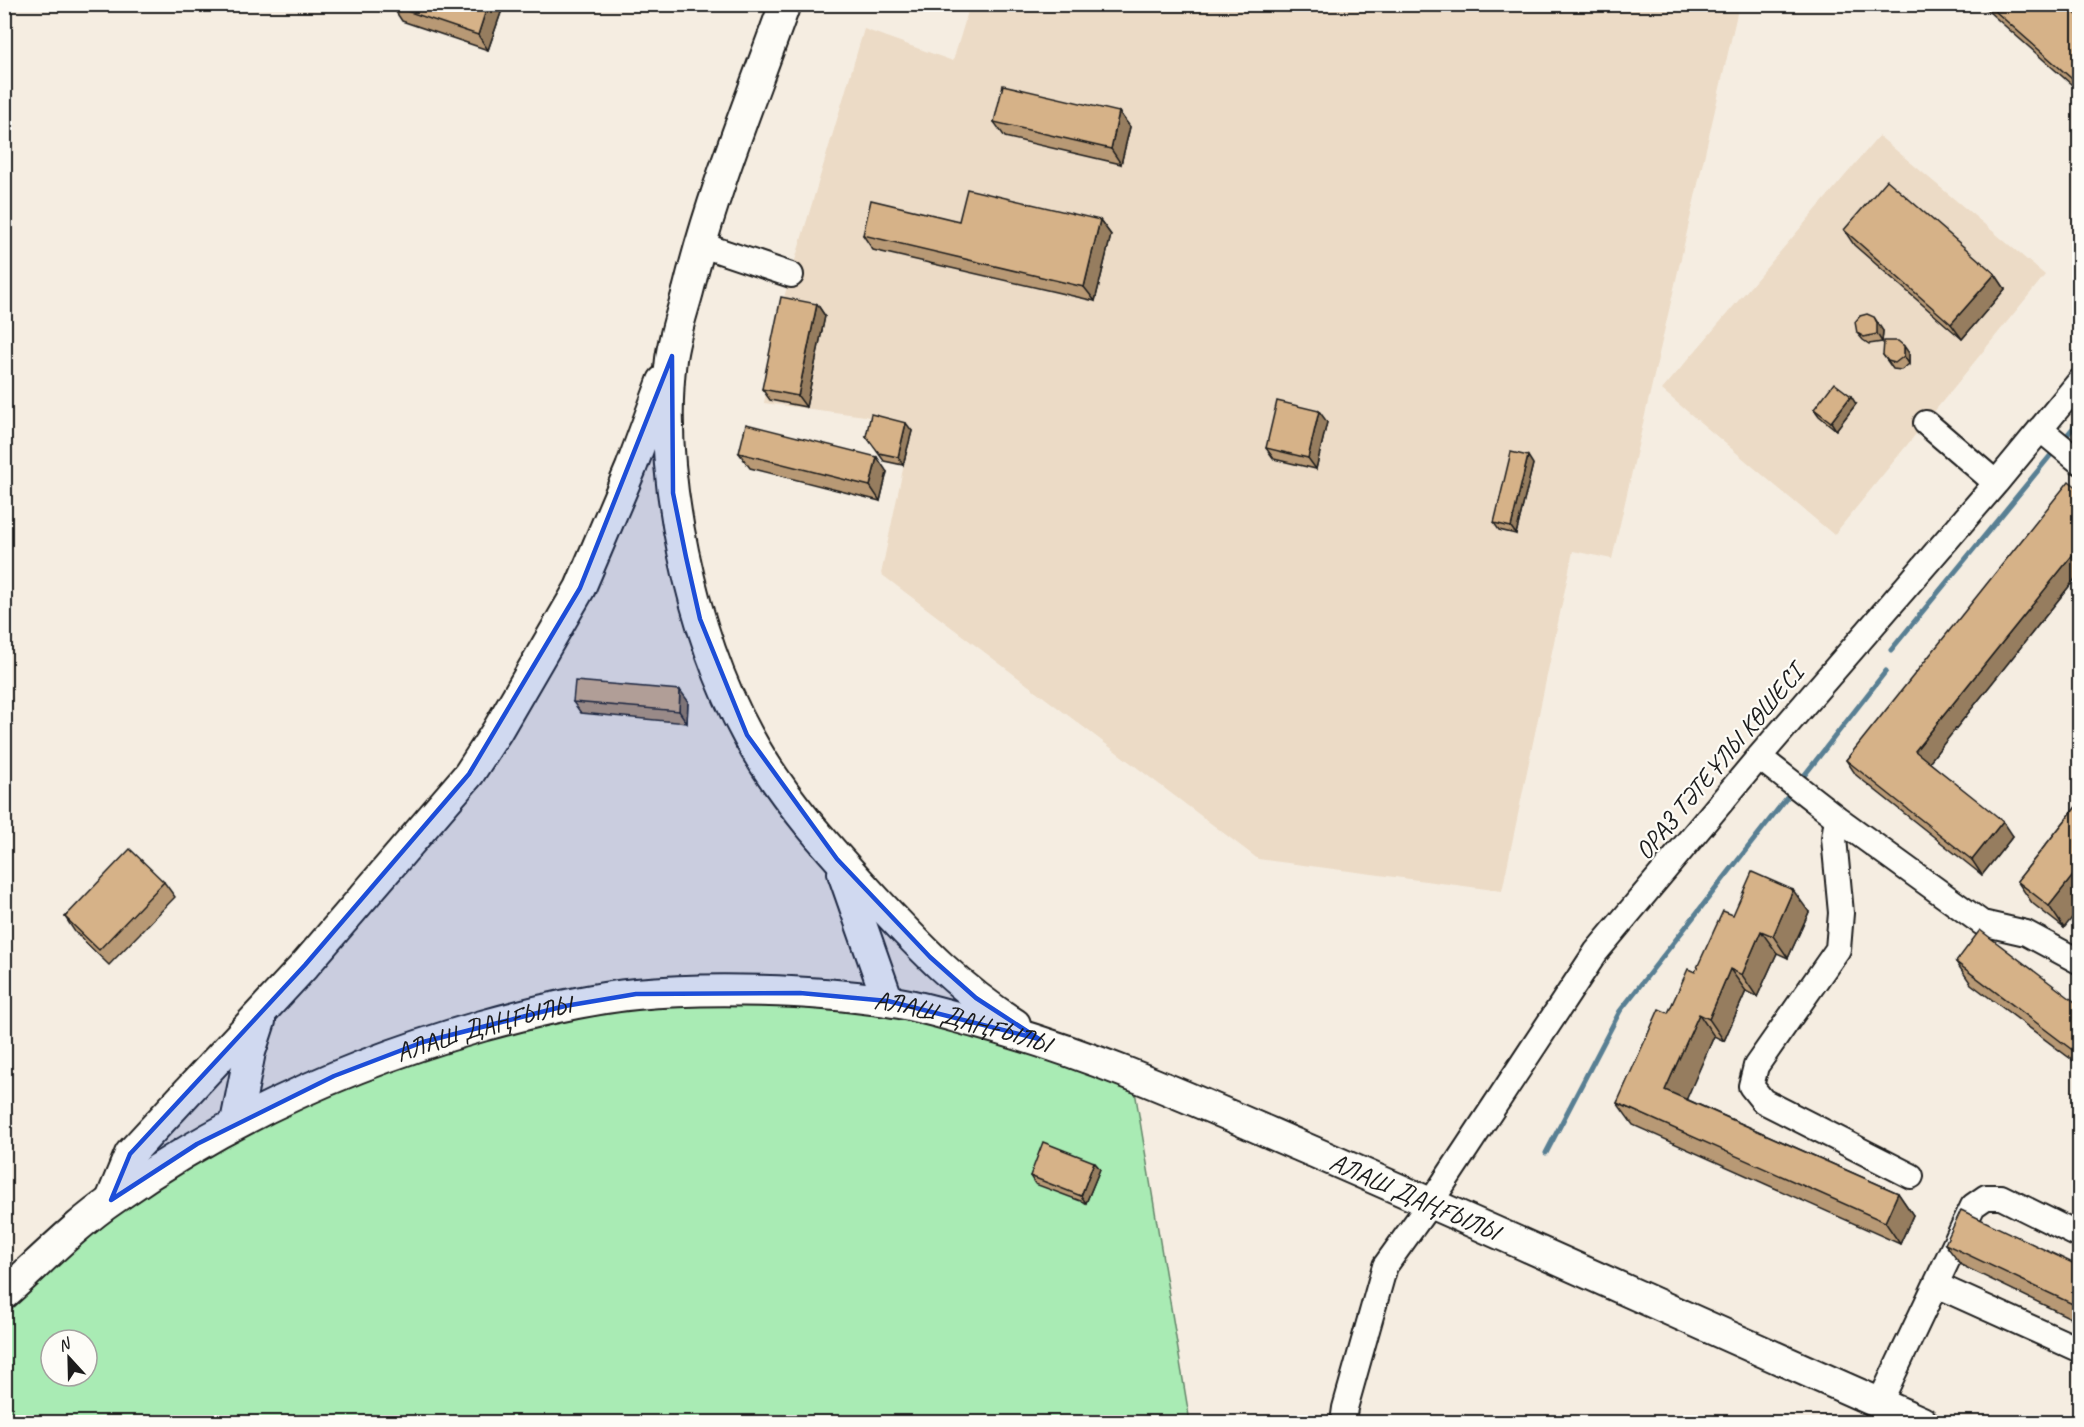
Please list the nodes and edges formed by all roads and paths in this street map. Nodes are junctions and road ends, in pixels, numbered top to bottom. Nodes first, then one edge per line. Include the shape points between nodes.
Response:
1 (785, 4) edge
2 (699, 244) junction
3 (791, 274) dead end
4 (672, 356) junction
5 (2079, 381) edge
6 (1926, 423) dead end
7 (2040, 429) junction
8 (2079, 462) edge
9 (1996, 483) junction
10 (1760, 756) junction
11 (1837, 818) junction
12 (837, 859) junction
13 (2079, 962) edge
14 (888, 1001) junction
15 (264, 1010) junction
16 (1039, 1039) junction
17 (236, 1122) junction
18 (1911, 1176) dead end
19 (111, 1200) junction
20 (1431, 1202) junction
21 (2079, 1236) edge
22 (1936, 1285) junction
23 (4, 1294) edge
24 (2079, 1350) edge
25 (1879, 1404) junction
26 (1343, 1422) edge
27 (1922, 1422) edge

1 - 2 main road
2 - 3 street
2 - 4 main road
4 - 12 main road via 669,392 673,493 700,618 747,735 770,772
4 - 15 main road via 631,468 580,588 497,731 469,774
5 - 7 street, ОРАЗ ТӘТЕҰЛЫ КӨШЕСІ
6 - 9 street
7 - 8 street
7 - 9 street, ОРАЗ ТӘТЕҰЛЫ КӨШЕСІ
9 - 10 street, ОРАЗ ТӘТЕҰЛЫ КӨШЕСІ
10 - 11 street
10 - 20 street, ОРАЗ ТӘТЕҰЛЫ КӨШЕСІ via 1596,952
11 - 13 street via 1982,923 2026,933
11 - 18 street via 1834,838 1841,913 1838,949 1756,1066 1751,1086 1763,1101
12 - 14 main road
12 - 16 main road via 937,964 976,998
14 - 16 main road, АЛАШ ДАҢҒЫЛЫ
14 - 17 main road, АЛАШ ДАҢҒЫЛЫ via 800,993 722,992 636,994 564,1006 423,1042 334,1076
15 - 17 main road via 250,1052
15 - 19 main road via 130,1154
16 - 20 main road, АЛАШ ДАҢҒЫЛЫ via 1132,1073
17 - 19 main road, АЛАШ ДАҢҒЫЛЫ
19 - 23 main road, АЛАШ ДАҢҒЫЛЫ
20 - 25 main road, АЛАШ ДАҢҒЫЛЫ
20 - 26 street, ОРАЗ ТӘТЕҰЛЫ КӨШЕСІ via 1385,1266
21 - 22 street via 2001,1197 1986,1197 1973,1206
22 - 24 street
22 - 25 street
25 - 27 main road, АЛАШ ДАҢҒЫЛЫ

